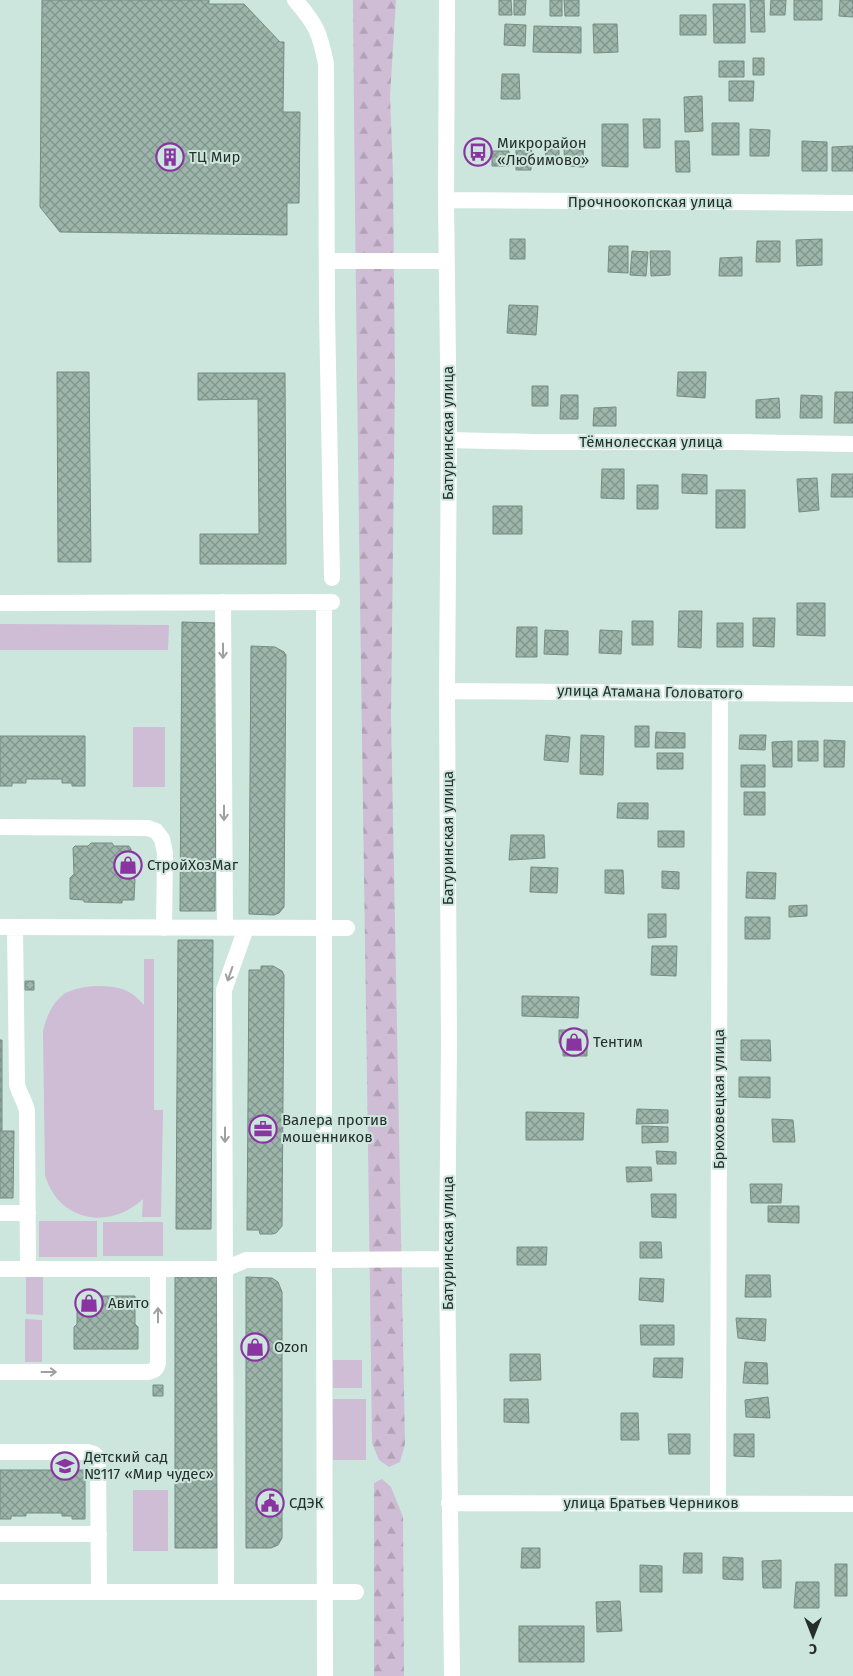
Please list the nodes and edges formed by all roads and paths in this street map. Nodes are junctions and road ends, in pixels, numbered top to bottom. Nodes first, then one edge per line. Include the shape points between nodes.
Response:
1 (295, 0) edge
2 (447, 0) edge
3 (446, 200) junction
4 (853, 203) edge
5 (447, 261) junction
6 (327, 262) junction
7 (449, 440) junction
8 (853, 444) edge
9 (332, 578) dead end
10 (223, 602) junction
11 (0, 603) edge
12 (447, 690) junction
13 (720, 693) junction
14 (853, 694) edge
15 (0, 827) edge
16 (7, 927) edge
17 (164, 928) junction
18 (225, 928) junction
19 (246, 928) junction
20 (323, 928) junction
21 (347, 928) dead end
22 (0, 1213) edge
23 (28, 1213) junction
24 (447, 1259) junction
25 (324, 1260) junction
26 (0, 1269) edge
27 (28, 1269) junction
28 (158, 1269) junction
29 (225, 1269) junction
30 (0, 1372) edge
31 (0, 1452) edge
32 (449, 1503) junction
33 (718, 1504) junction
34 (853, 1504) edge
35 (0, 1534) edge
36 (99, 1534) junction
37 (0, 1592) edge
38 (99, 1592) junction
39 (226, 1592) junction
40 (356, 1592) dead end
41 (324, 1596) junction
42 (324, 1676) edge
43 (452, 1676) edge

1 - 6 street via 312,19 322,40 326,64
2 - 3 street, Батуринская улица
3 - 4 street, Прочноокопская улица
3 - 5 street, Батуринская улица
5 - 6 street
5 - 7 street, Батуринская улица
6 - 9 street
7 - 8 street, Тёмнолесская улица
7 - 12 street, Батуринская улица
10 - 11 street
10 -> 18 street
10 - 20 street via 328,602
12 - 13 street, улица Атамана Головатого
12 - 24 street, Батуринская улица
13 - 14 street, улица Атамана Головатого
13 - 33 street, Брюховецкая улица
15 - 17 street via 148,828 156,832 162,839 165,853
16 - 17 street
16 - 23 street via 17,1084 27,1111
17 - 18 street
18 - 19 street
19 - 20 street
19 -> 29 street via 224,990
20 - 21 street
20 - 25 street
22 - 23 street
23 - 27 street
24 - 25 street
24 - 32 street, Батуринская улица
25 - 29 street via 246,1260
25 - 41 street
26 - 27 street
27 - 28 street
28 - 29 street
30 -> 28 street via 153,1371 158,1363
29 - 39 street
31 - 36 street via 94,1454 99,1463
32 - 33 street, улица Братьев Черников
32 - 43 street, Батуринская улица
33 - 34 street, улица Братьев Черников
35 - 36 street
36 - 38 street
37 - 38 street
38 - 39 street
39 - 41 street
40 - 41 street
41 - 42 street

